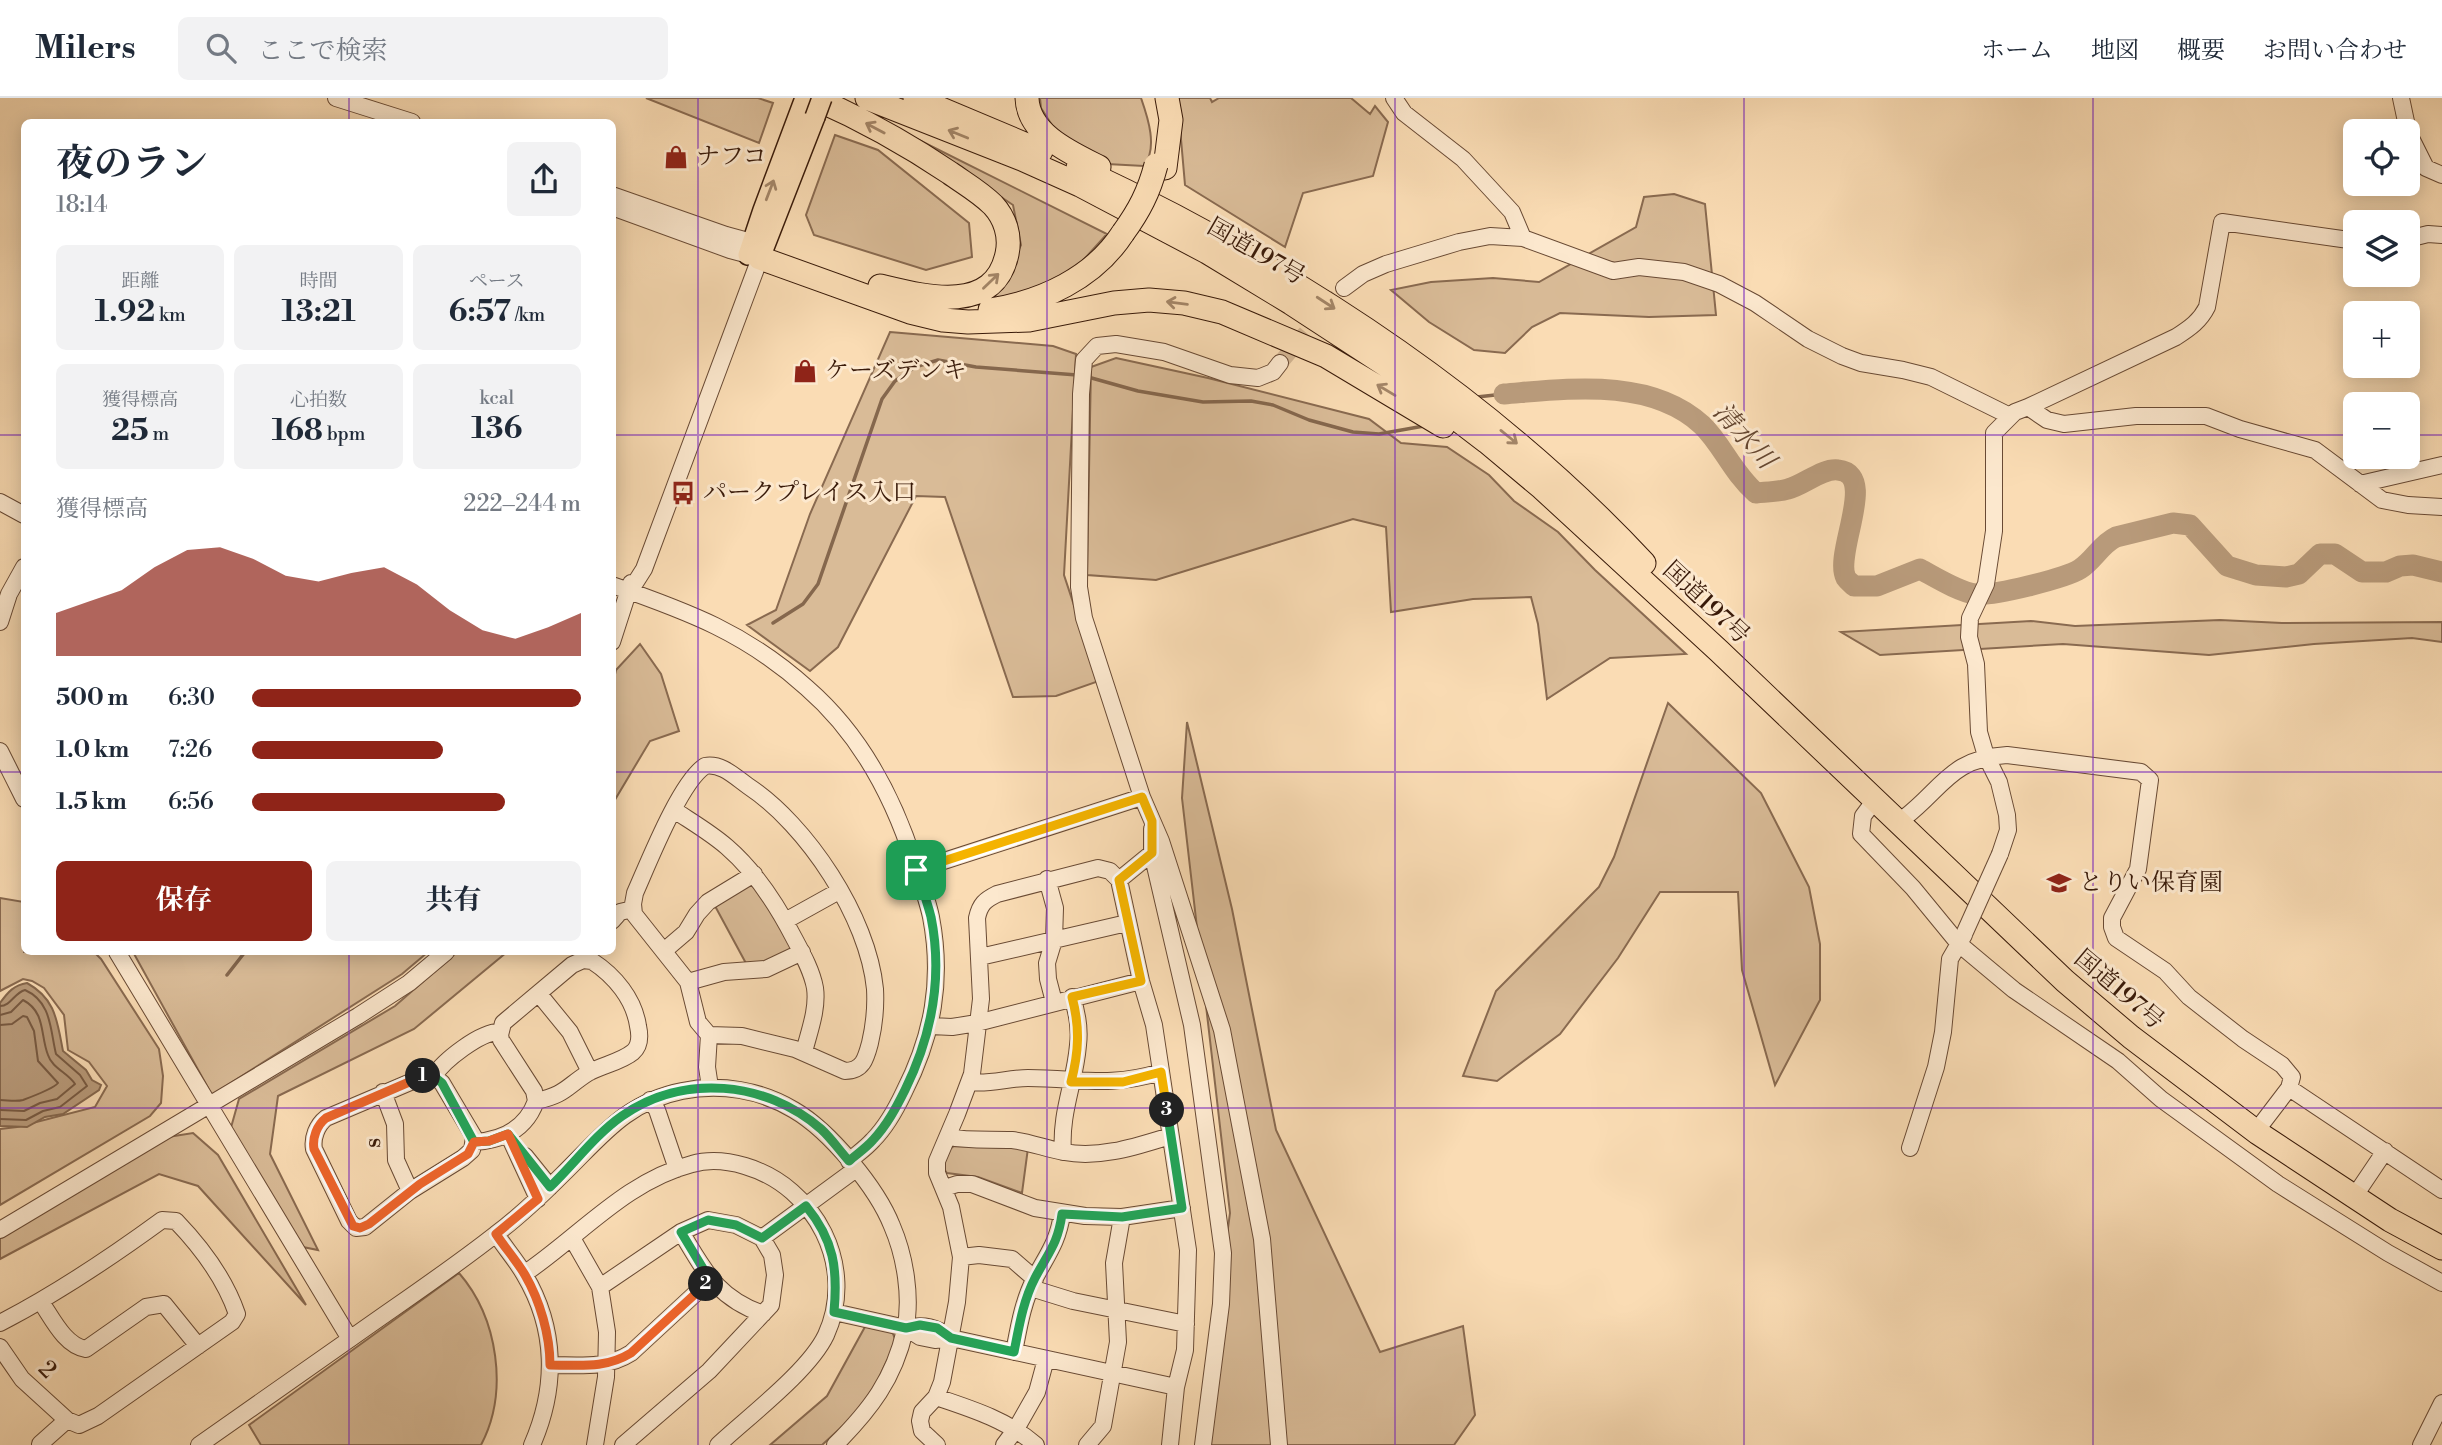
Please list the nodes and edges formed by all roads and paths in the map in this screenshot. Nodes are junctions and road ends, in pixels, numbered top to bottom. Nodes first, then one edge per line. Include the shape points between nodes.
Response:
1 (822, 98) edge
2 (867, 98) edge
3 (915, 98) edge
4 (1027, 98) edge
5 (1156, 98) edge
6 (1167, 98) edge
7 (1394, 98) edge
8 (2401, 98) edge
9 (336, 99) edge
10 (808, 106) edge
11 (387, 119) edge
12 (402, 119) edge
13 (2405, 119) edge
14 (2420, 156) edge
15 (1161, 166) junction
16 (2442, 175) edge
17 (616, 196) edge
18 (616, 208) edge
19 (1128, 235) junction
20 (2442, 235) edge
21 (2420, 236) edge
22 (1523, 238) junction
23 (2343, 239) edge
24 (756, 250) junction
25 (1292, 281) junction
26 (880, 285) junction
27 (1344, 288) tunnel mouth
28 (1011, 320) junction
29 (1280, 363) tunnel mouth
30 (2028, 407) junction
31 (2010, 416) junction
32 (2442, 465) edge
33 (2360, 484) junction
34 (0, 502) edge
35 (2442, 507) edge
36 (21, 513) edge
37 (1601, 542) junction
38 (21, 572) edge
39 (616, 586) edge
40 (630, 591) junction
41 (0, 622) edge
42 (616, 631) edge
43 (0, 751) edge
44 (1986, 756) junction
45 (21, 793) edge
46 (1142, 797) junction
47 (1875, 800) junction
48 (674, 810) junction
49 (1904, 818) junction
50 (1152, 821) junction
51 (1152, 853) junction
52 (916, 870) junction
53 (754, 874) junction
54 (1048, 879) junction
55 (1119, 880) junction
56 (839, 891) junction
57 (632, 909) junction
58 (616, 917) edge
59 (785, 921) junction
60 (1128, 923) junction
61 (1962, 938) junction
62 (1054, 940) junction
63 (665, 950) junction
64 (802, 952) junction
65 (119, 955) edge
66 (442, 955) edge
67 (591, 956) edge
68 (980, 957) junction
69 (1141, 981) junction
70 (688, 982) junction
71 (539, 994) junction
72 (1072, 997) junction
73 (1054, 1002) junction
74 (979, 1022) junction
75 (931, 1026) junction
76 (500, 1032) junction
77 (709, 1035) junction
78 (804, 1052) junction
79 (590, 1072) junction
80 (1161, 1072) junction
81 (434, 1076) junction
82 (969, 1082) junction
83 (1071, 1082) junction
84 (710, 1087) junction
85 (2289, 1088) junction
86 (383, 1092) junction
87 (650, 1100) junction
88 (536, 1101) junction
89 (209, 1105) junction
90 (2260, 1126) junction
91 (508, 1134) junction
92 (1170, 1136) junction
93 (947, 1137) junction
94 (474, 1142) junction
95 (1910, 1148) dead end
96 (2385, 1151) junction
97 (1063, 1152) junction
98 (852, 1165) junction
99 (677, 1169) junction
100 (550, 1187) junction
101 (945, 1188) junction
102 (2442, 1190) edge
103 (410, 1191) junction
104 (2358, 1191) junction
105 (538, 1199) junction
106 (806, 1206) junction
107 (1182, 1208) junction
108 (1062, 1214) junction
109 (1122, 1217) junction
110 (0, 1230) edge
111 (681, 1232) junction
112 (496, 1234) junction
113 (2442, 1236) edge
114 (572, 1238) junction
115 (762, 1238) junction
116 (2442, 1248) edge
117 (961, 1257) junction
118 (524, 1274) junction
119 (710, 1280) junction
120 (2442, 1283) edge
121 (1033, 1284) junction
122 (600, 1287) junction
123 (41, 1302) junction
124 (1116, 1309) junction
125 (834, 1312) junction
126 (762, 1314) junction
127 (0, 1322) edge
128 (1186, 1324) junction
129 (906, 1328) junction
130 (951, 1338) junction
131 (350, 1339) junction
132 (198, 1346) junction
133 (0, 1348) edge
134 (1014, 1352) junction
135 (1046, 1359) junction
136 (550, 1365) junction
137 (607, 1365) junction
138 (1112, 1373) junction
139 (1176, 1387) junction
140 (936, 1397) junction
141 (2442, 1404) edge
142 (67, 1420) junction
143 (1016, 1429) junction
144 (205, 1444) edge
145 (40, 1445) edge
146 (532, 1445) edge
147 (595, 1445) edge
148 (623, 1445) edge
149 (718, 1445) edge
150 (835, 1445) edge
151 (936, 1445) edge
152 (1004, 1445) edge
153 (1036, 1445) edge
154 (1087, 1445) edge
155 (1170, 1445) edge
156 (1203, 1445) edge
157 (1279, 1445) edge
158 (2421, 1445) edge

1 - 10 main road, bridge
37 -> 2 highway, 国道197号 via 1523,470 1389,368 1291,303 1080,185
3 - 25 highway, 国道197号 via 1114,185
4 - 25 highway via 1030,116 1076,156 1224,233
5 - 15 highway
6 - 15 highway via 1171,120
7 - 22 street via 1404,113 1463,159 1512,212
8 - 13 street
9 - 11 street
9 - 12 street
10 - 24 main road
26 -> 10 highway via 936,298 972,294 993,281 1005,262 1007,228 981,194 907,145 843,111
14 - 16 street via 2426,168
15 - 19 highway via 1159,192 1147,218
17 - 24 street
18 - 24 street
19 - 26 highway via 1071,282 1007,307 976,311 944,307
19 - 28 highway via 1113,261 1077,289
20 - 21 street
22 - 27 street via 1490,236 1459,242 1386,264
22 - 31 street via 1614,271 1639,267 1684,272 1719,284 1842,356 1931,377
23 - 30 street via 2222,222 2207,307 2201,318 2176,337
24 - 26 highway
24 - 28 highway via 910,312 968,322
24 - 40 street via 644,569
25 -> 49 highway, 国道197号 via 1406,358 1545,466 1718,641
37 -> 28 highway via 1492,459 1411,405 1326,356 1222,312 1149,300
29 - 46 street via 1258,378 1230,375 1164,352 1116,344 1097,346 1084,360 1079,587 1084,618
30 - 31 street
30 - 33 street via 2047,421 2064,424 2136,416 2206,416 2315,450
31 - 44 street via 1994,433 1994,531 1986,584 1970,618 1979,732
32 - 33 street
33 - 35 street via 2382,500
34 - 36 street
37 - 47 highway, 国道197号
38 - 41 street
39 - 40 street
40 - 42 street
40 - 52 street via 723,628 768,655 810,690 847,730 876,772 899,818
43 - 45 street
44 - 49 street via 1950,774
44 - 61 street, bridge via 1999,782 2008,830
44 - 85 street via 2141,772 2150,780 2138,869 2112,918 2116,938 2165,971 2242,1040 2282,1065 2292,1077
46 - 50 street
46 - 52 street
47 - 61 street via 1863,816 1861,834
47 - 116 highway, 国道197号 via 2066,981 2132,1037 2258,1133
48 - 53 street via 726,846
48 - 56 street via 699,770 720,767 757,792 799,831
48 - 57 street
49 - 90 highway, 国道197号 via 2084,988 2161,1053
50 - 51 street
50 - 157 street via 1224,1043 1262,1239
51 - 55 street
51 - 156 street via 1192,1025 1223,1254 1220,1317
52 - 75 street via 931,916 935,949
53 - 59 street
53 - 63 street via 702,908 686,932
54 - 55 street via 1098,868 1110,870
54 - 62 street via 1055,908
54 - 68 street via 984,900 977,918
55 - 60 street
56 - 59 street
56 - 78 street via 865,944 874,1003 871,1037 863,1063 850,1071
57 - 58 street
57 - 63 street
59 - 64 street
60 - 62 street
60 - 69 street
61 - 95 street via 1950,959 1936,1067
61 - 120 street via 2014,990 2118,1061 2218,1142 2331,1219
62 - 68 street
62 - 73 street via 1047,964
63 - 70 street
64 - 70 street via 766,969 724,972
64 - 78 street via 815,988
65 - 89 street
66 - 89 street via 376,1005
67 - 71 street via 572,965
67 - 79 street via 630,1000 640,1035 633,1052
68 - 74 street
69 - 72 street
69 - 80 street
70 - 77 street via 698,1022
71 - 76 street via 506,1019
71 - 79 street via 570,1032
72 - 73 street
72 - 83 street via 1079,1030
73 - 74 street
74 - 75 street
74 - 82 street
75 - 98 street via 892,1116
76 - 81 street via 486,1035 447,1060
76 - 88 street
77 - 78 street via 742,1036
77 - 84 street
79 - 88 street via 557,1097
80 - 83 street via 1123,1082
80 - 92 street
81 - 86 street via 419,1077
81 - 94 street
82 - 83 street via 1026,1078
82 - 93 street
83 - 97 street via 1063,1118
84 - 87 street
84 - 98 street via 758,1094 794,1110 824,1131
85 - 90 street
85 - 96 street
86 - 103 street, s via 395,1124 396,1160
86 - 103 street via 322,1121 314,1149 356,1228 365,1227
87 - 99 street
87 - 100 street via 608,1127
88 - 91 street via 524,1121
89 - 110 street
89 - 131 street
90 - 104 highway, 国道197号
91 - 94 street
91 - 100 street
91 - 105 street
92 - 97 street via 1129,1149
92 - 107 street
93 - 97 street via 1031,1142
93 - 101 street via 937,1161
94 - 103 street via 468,1154
96 - 102 street
96 - 104 street
98 - 106 street
98 - 129 street via 892,1224 903,1259
99 - 106 street via 695,1163 735,1163 762,1171
99 - 114 street via 633,1189
100 - 105 street
101 - 108 street via 972,1184
101 - 117 street
104 - 113 highway, 国道197号
105 - 112 street
106 - 115 street
106 - 125 street via 831,1249 837,1282
107 - 109 street
107 - 128 street via 1188,1250
108 - 109 street
108 - 121 street via 1054,1247
109 - 124 street via 1114,1263
111 - 115 street via 708,1220 736,1225
111 - 119 street
111 - 122 street
112 - 118 street
112 - 131 street
114 - 118 street
114 - 122 street
115 - 126 street via 772,1255 775,1275 771,1306
117 - 121 street via 1012,1259
117 - 130 street
118 - 136 street via 542,1316
119 - 126 street via 746,1308
119 - 137 street via 631,1353
121 - 124 street via 1073,1301
121 - 134 street via 1022,1310
122 - 137 street
123 - 127 street
123 - 132 street via 77,1348 86,1349 146,1307 164,1304
123 - 132 street via 162,1220 176,1221 229,1290 237,1314
124 - 128 street
124 - 138 street via 1118,1342
125 - 129 street
125 - 149 street via 815,1355
126 - 148 street via 709,1371
128 - 139 street
129 - 130 street via 929,1326
129 - 150 street via 878,1398
130 - 134 street
130 - 140 street
131 - 144 street
132 - 142 street via 98,1416 79,1425
133 - 142 street, 2 via 22,1379
134 - 135 street
135 - 138 street
135 - 143 street via 1037,1392
136 - 137 street
136 - 146 street via 543,1419
137 - 147 street
138 - 139 street
138 - 154 street via 1103,1426
139 - 155 street
140 - 143 street via 978,1410
140 - 151 street via 920,1421 922,1431
141 - 158 street
142 - 145 street
143 - 152 street
143 - 153 street

